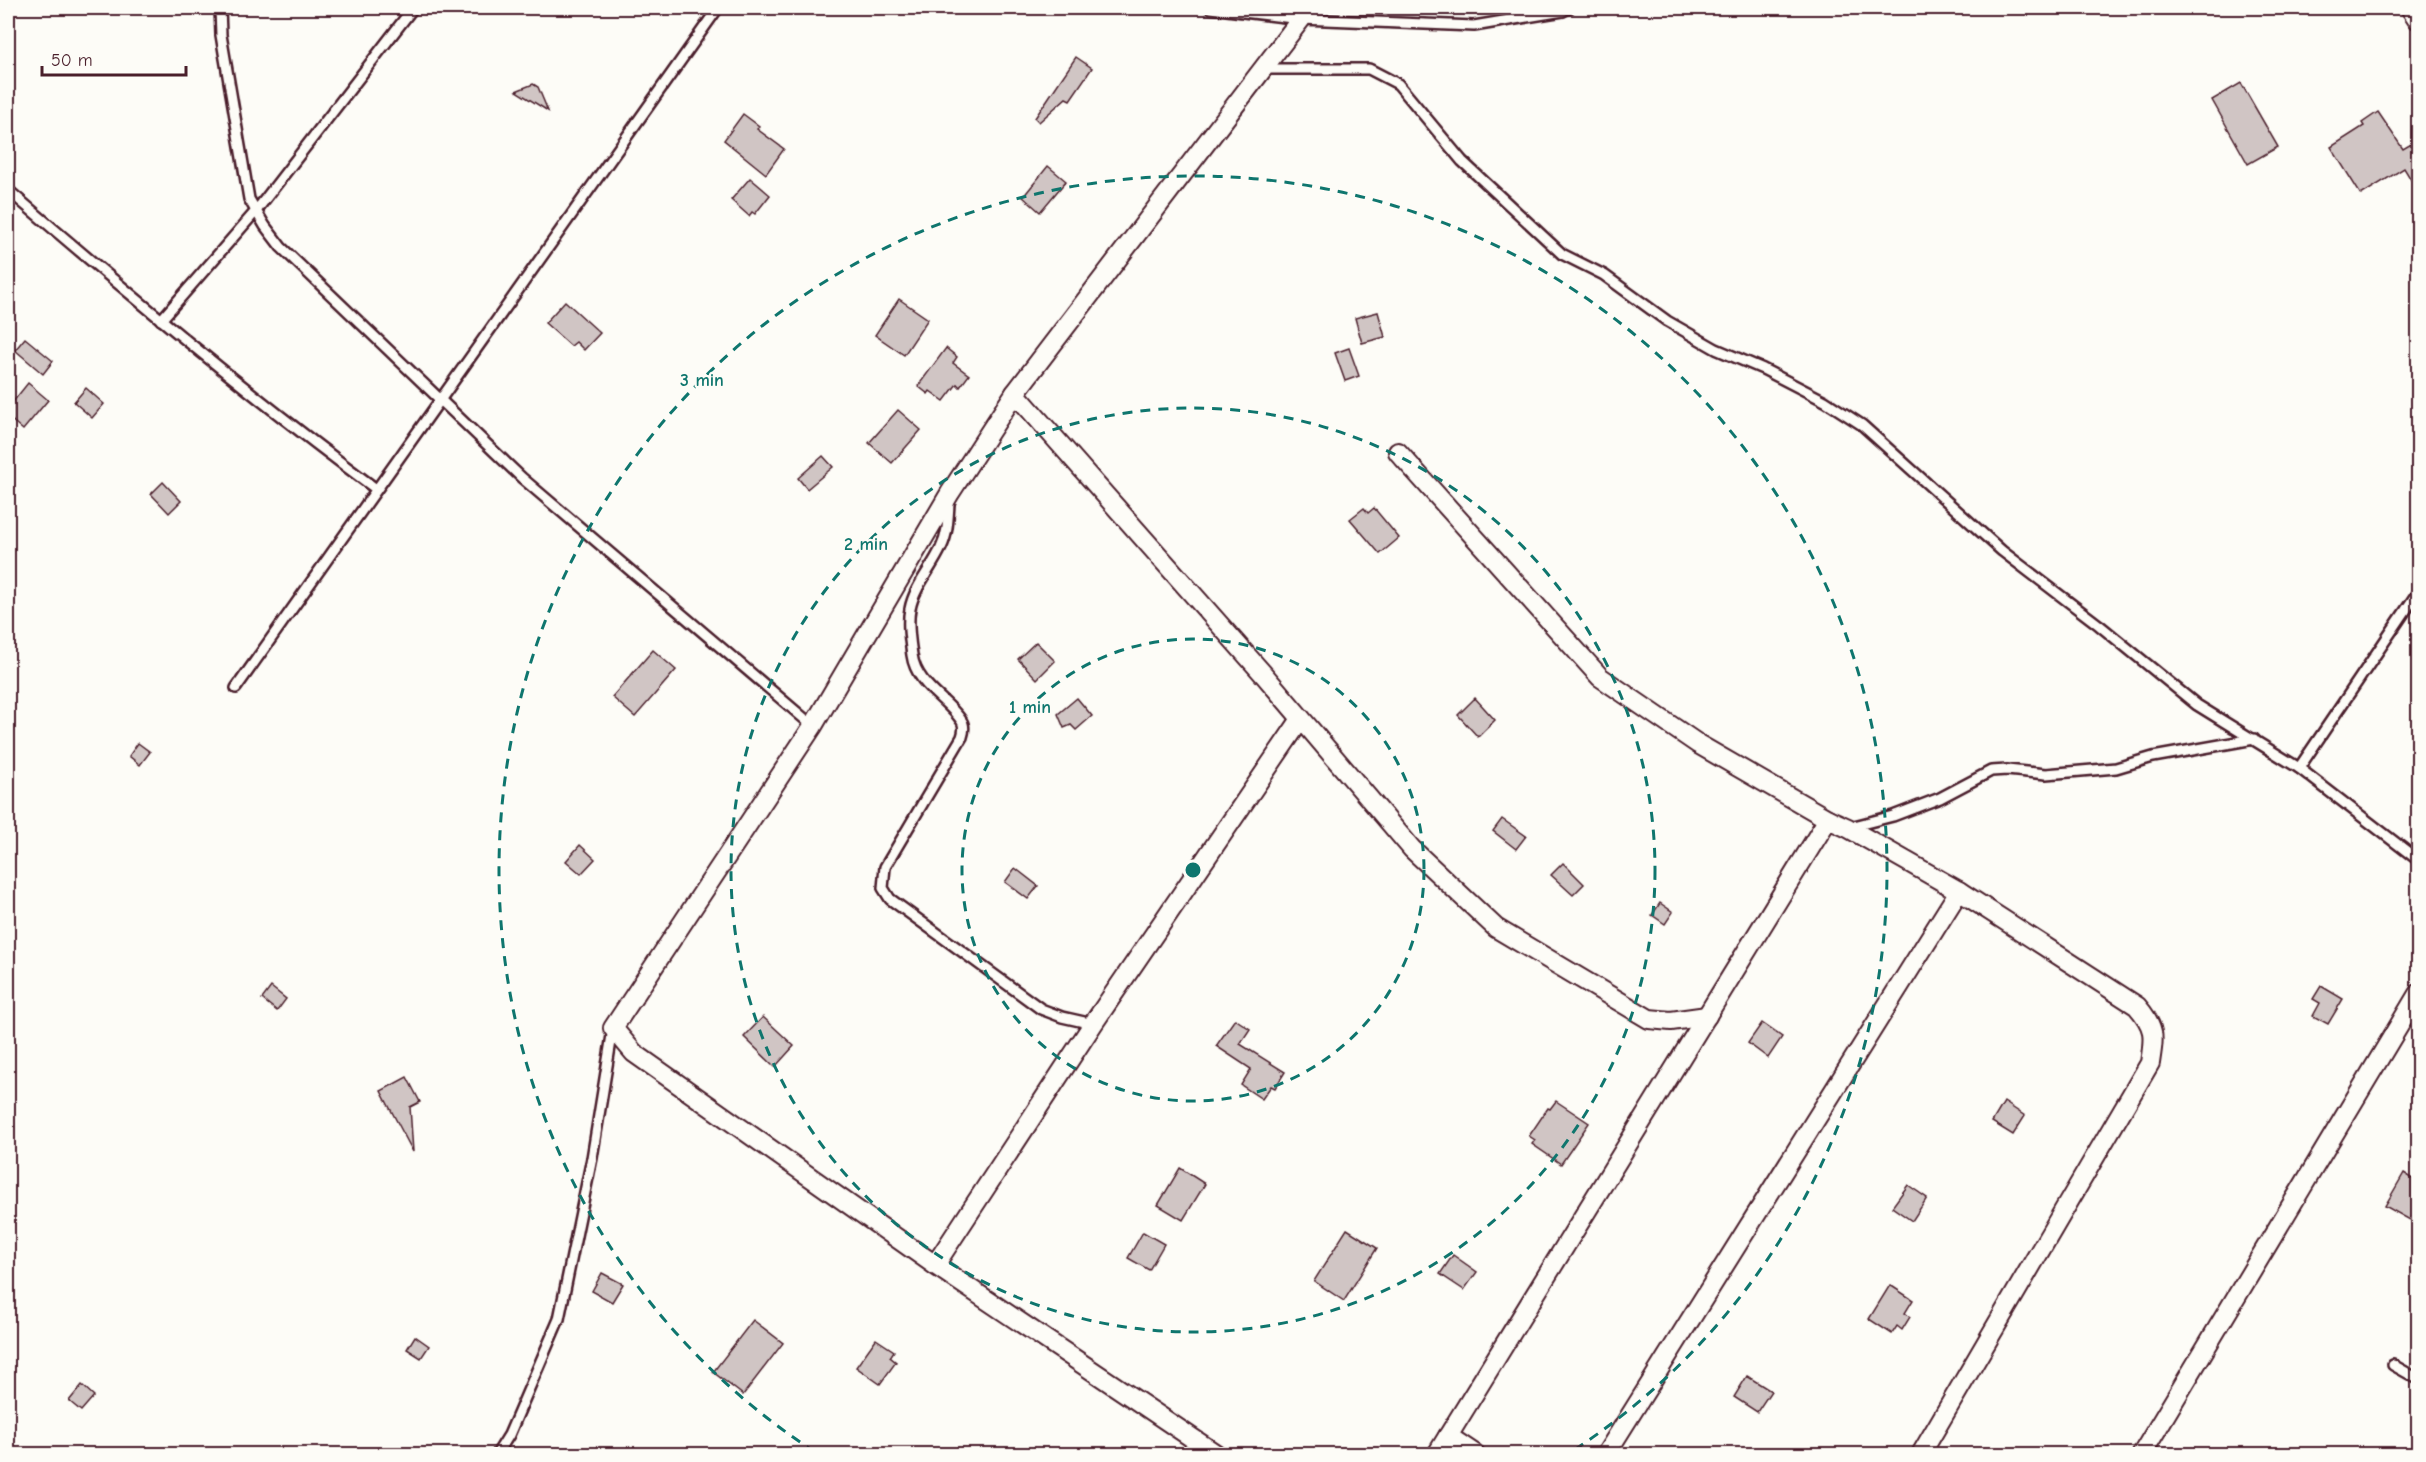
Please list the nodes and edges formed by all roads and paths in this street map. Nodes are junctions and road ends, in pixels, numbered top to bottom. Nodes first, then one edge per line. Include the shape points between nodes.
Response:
1 (220, 8) edge
2 (413, 8) edge
3 (1210, 8) edge
4 (1569, 8) edge
5 (2410, 8) edge
6 (713, 9) edge
7 (1301, 19) junction
8 (2418, 20) edge
9 (1263, 69) junction
10 (8, 190) edge
11 (256, 211) junction
12 (161, 320) junction
13 (1016, 393) junction
14 (440, 399) junction
15 (1398, 452) dead end
16 (376, 489) junction
17 (950, 493) junction
18 (2418, 592) edge
19 (236, 688) dead end
20 (1301, 719) junction
21 (813, 726) junction
22 (2254, 739) junction
23 (2299, 768) junction
24 (1828, 819) junction
25 (1848, 828) junction
26 (2418, 860) edge
27 (1959, 891) junction
28 (2418, 994) edge
29 (1707, 1016) junction
30 (1093, 1024) junction
31 (613, 1028) junction
32 (935, 1265) junction
33 (2393, 1365) dead end
34 (2418, 1379) edge
35 (1448, 1436) junction
36 (497, 1455) edge
37 (1216, 1455) edge
38 (1437, 1455) edge
39 (1475, 1455) edge
40 (1606, 1455) edge
41 (1921, 1455) edge
42 (2142, 1455) edge

1 - 11 lane via 221,35 249,199
2 - 11 lane
3 - 7 lane
4 - 7 lane via 1474,26
5 - 8 street
6 - 14 lane
7 - 9 street
9 - 13 street
9 - 22 lane via 1369,69 1398,84 1462,161 1562,254 1604,276 1667,321 1825,401 1862,426 2002,551 2197,705
10 - 12 lane
11 - 12 lane
11 - 14 lane via 281,247
12 - 16 lane via 287,423
13 - 17 street
13 - 20 street
14 - 16 lane
14 - 21 lane via 522,478
15 - 24 street via 1600,677 1698,744
16 - 19 lane
17 - 21 street
17 - 30 lane via 947,531 913,600 909,620 912,658 917,670 961,720 964,729 885,867 883,888 891,899 1041,1008
18 - 23 lane
20 - 29 street via 1413,849 1496,928 1649,1019 1671,1021
20 - 30 street
21 - 31 street
22 - 23 lane
22 - 25 lane via 2153,757 2116,768 2046,774 1991,771 1940,798
23 - 26 lane
24 - 25 street
24 - 29 street
25 - 27 street
27 - 40 street
27 - 41 street via 2137,1006 2154,1031 2154,1041 2150,1063
28 - 42 street
29 - 35 street
30 - 32 street
31 - 32 street via 634,1053
31 - 36 lane via 559,1319
32 - 37 street
33 - 34 lane
35 - 38 street
35 - 39 street

